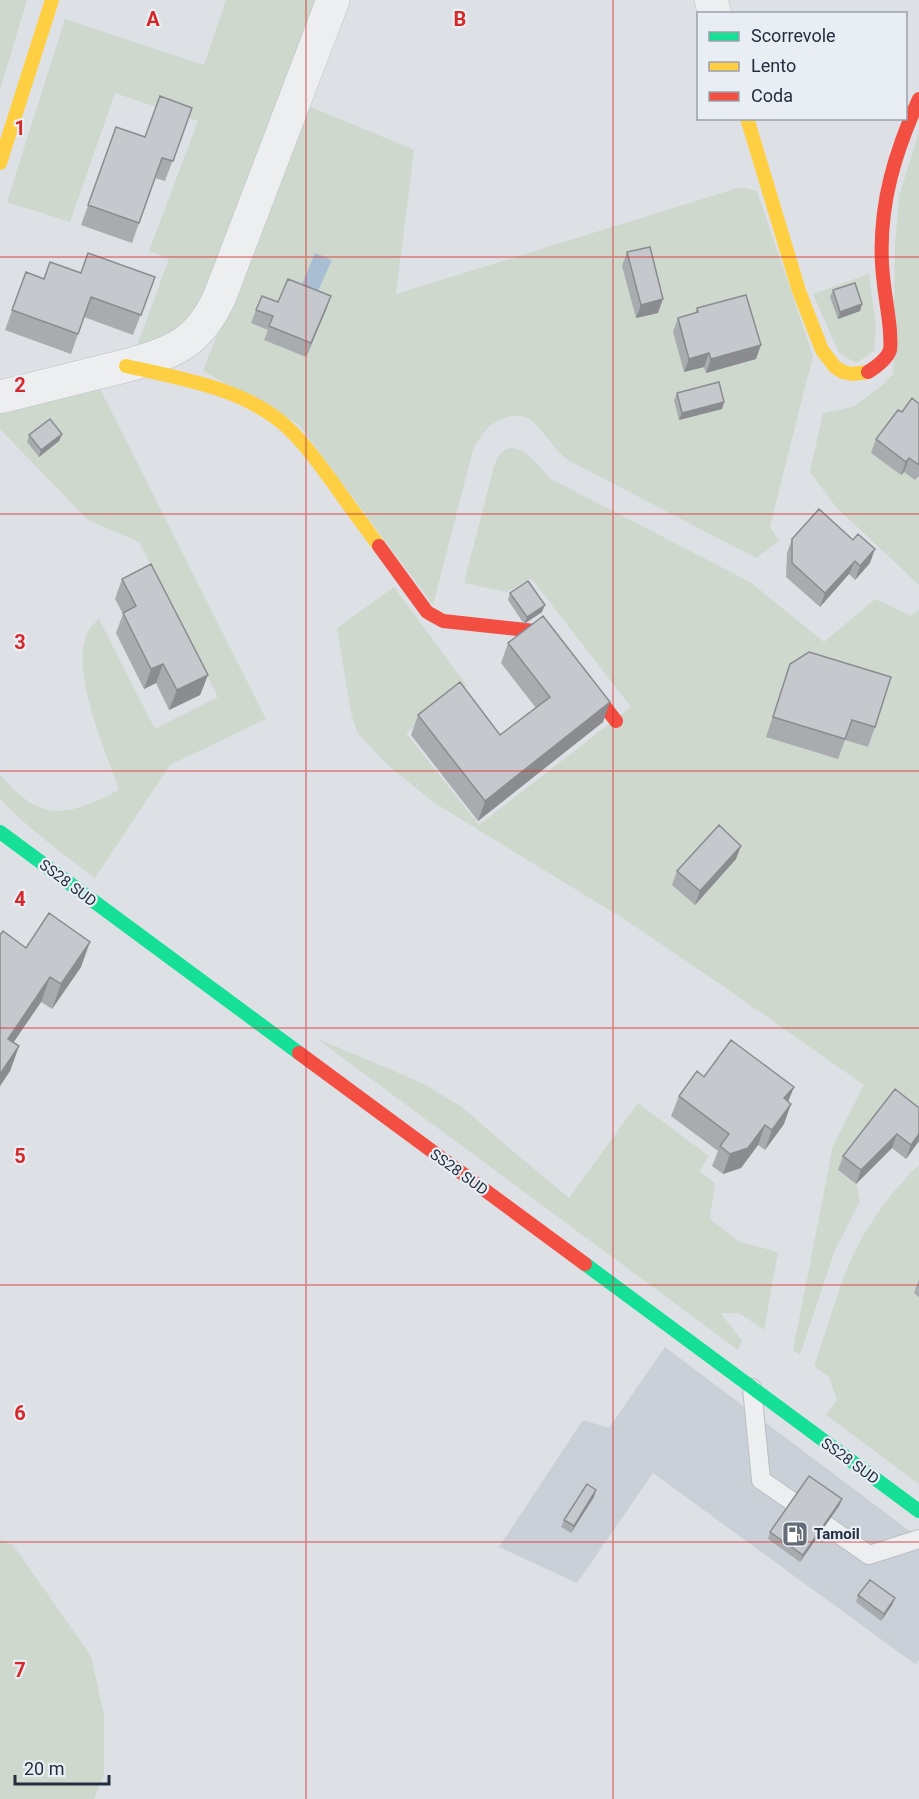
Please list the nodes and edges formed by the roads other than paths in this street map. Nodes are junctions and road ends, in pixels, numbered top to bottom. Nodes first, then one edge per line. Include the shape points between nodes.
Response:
1 (52, 0) edge
2 (333, 0) edge
3 (919, 99) edge
4 (748, 120) edge
5 (0, 163) edge
6 (126, 366) junction
7 (0, 397) edge
8 (616, 721) dead end
9 (0, 832) edge
10 (752, 1388) junction
11 (793, 1502) edge
12 (919, 1511) edge
13 (826, 1525) edge
14 (919, 1539) edge

1 - 5 main road
2 - 6 street via 214,309 186,342
3 - 4 main road via 898,147 883,203 881,251 890,350 876,368 855,375 834,367 821,349 804,308
6 - 7 street
6 - 8 main road via 195,381 276,419 317,463 427,612 443,621 544,632
9 - 10 main road, SS28 SUD
10 - 11 lane via 760,1480
10 - 12 main road, SS28 SUD
13 - 14 lane via 869,1555

